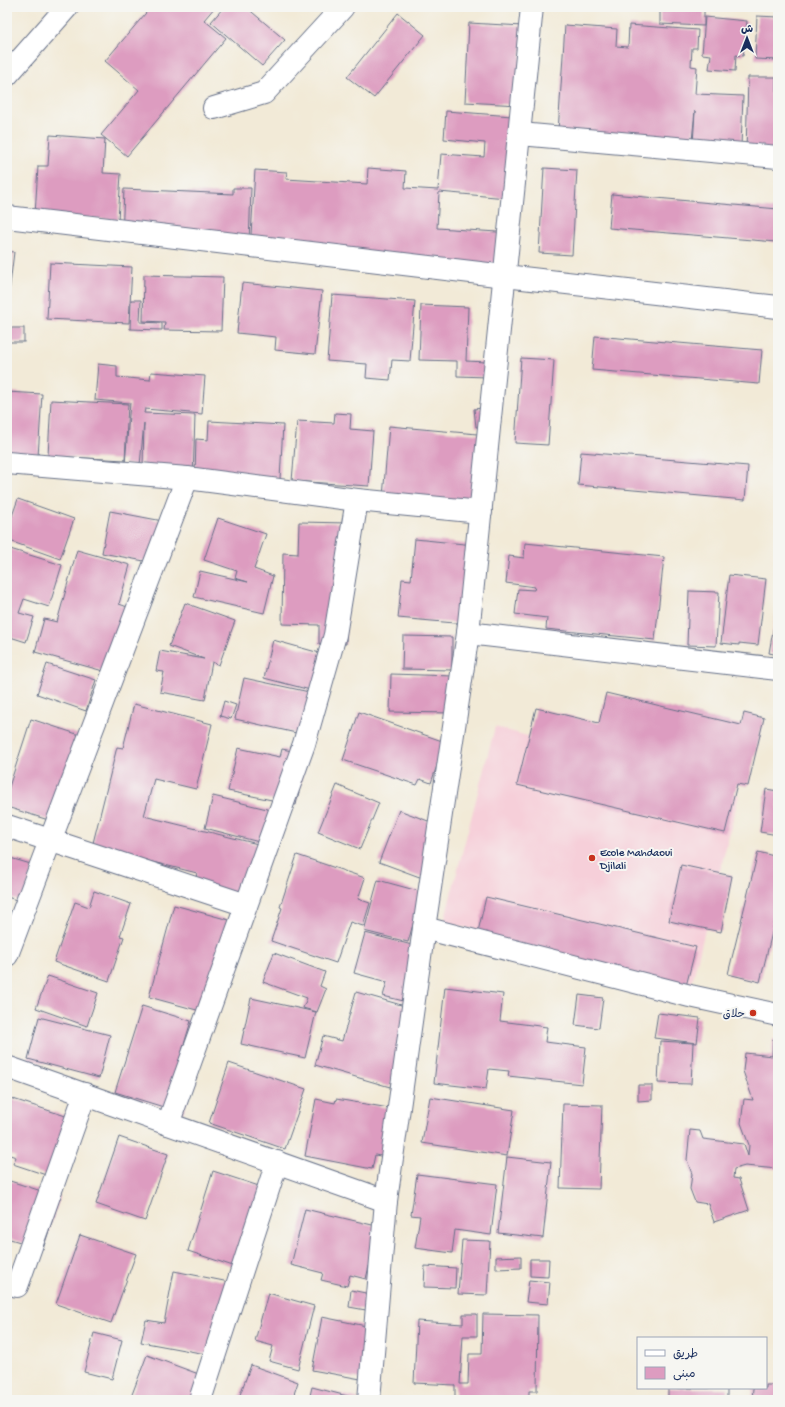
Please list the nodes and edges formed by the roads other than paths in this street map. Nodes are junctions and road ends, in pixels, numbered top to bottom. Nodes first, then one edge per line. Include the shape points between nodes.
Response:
1 (67, 7) edge
2 (343, 7) edge
3 (532, 7) edge
4 (7, 75) edge
5 (214, 108) dead end
6 (520, 134) junction
7 (778, 157) edge
8 (7, 217) edge
9 (505, 276) junction
10 (778, 307) edge
11 (7, 463) edge
12 (187, 478) junction
13 (357, 500) junction
14 (481, 512) junction
15 (468, 633) junction
16 (778, 669) edge
17 (7, 826) edge
18 (49, 840) junction
19 (246, 905) junction
20 (424, 928) junction
21 (7, 955) edge
22 (778, 1015) edge
23 (7, 1067) edge
24 (86, 1094) junction
25 (168, 1124) junction
26 (277, 1162) junction
27 (386, 1201) junction
28 (17, 1286) dead end
29 (200, 1400) edge
30 (369, 1400) edge

1 - 4 street
2 - 5 street via 264,92
3 - 6 street
6 - 7 street
6 - 9 street
8 - 9 street
9 - 10 street
9 - 14 street
11 - 12 street
12 - 13 street
12 - 18 street
13 - 14 street
13 - 19 street via 335,635 304,744
14 - 15 street
15 - 16 street
15 - 20 street
17 - 18 street
18 - 19 street
18 - 21 street
19 - 25 street
20 - 22 street via 690,996
20 - 27 street
23 - 24 street
24 - 25 street
24 - 28 street
25 - 26 street
26 - 27 street
26 - 29 street
27 - 30 street

